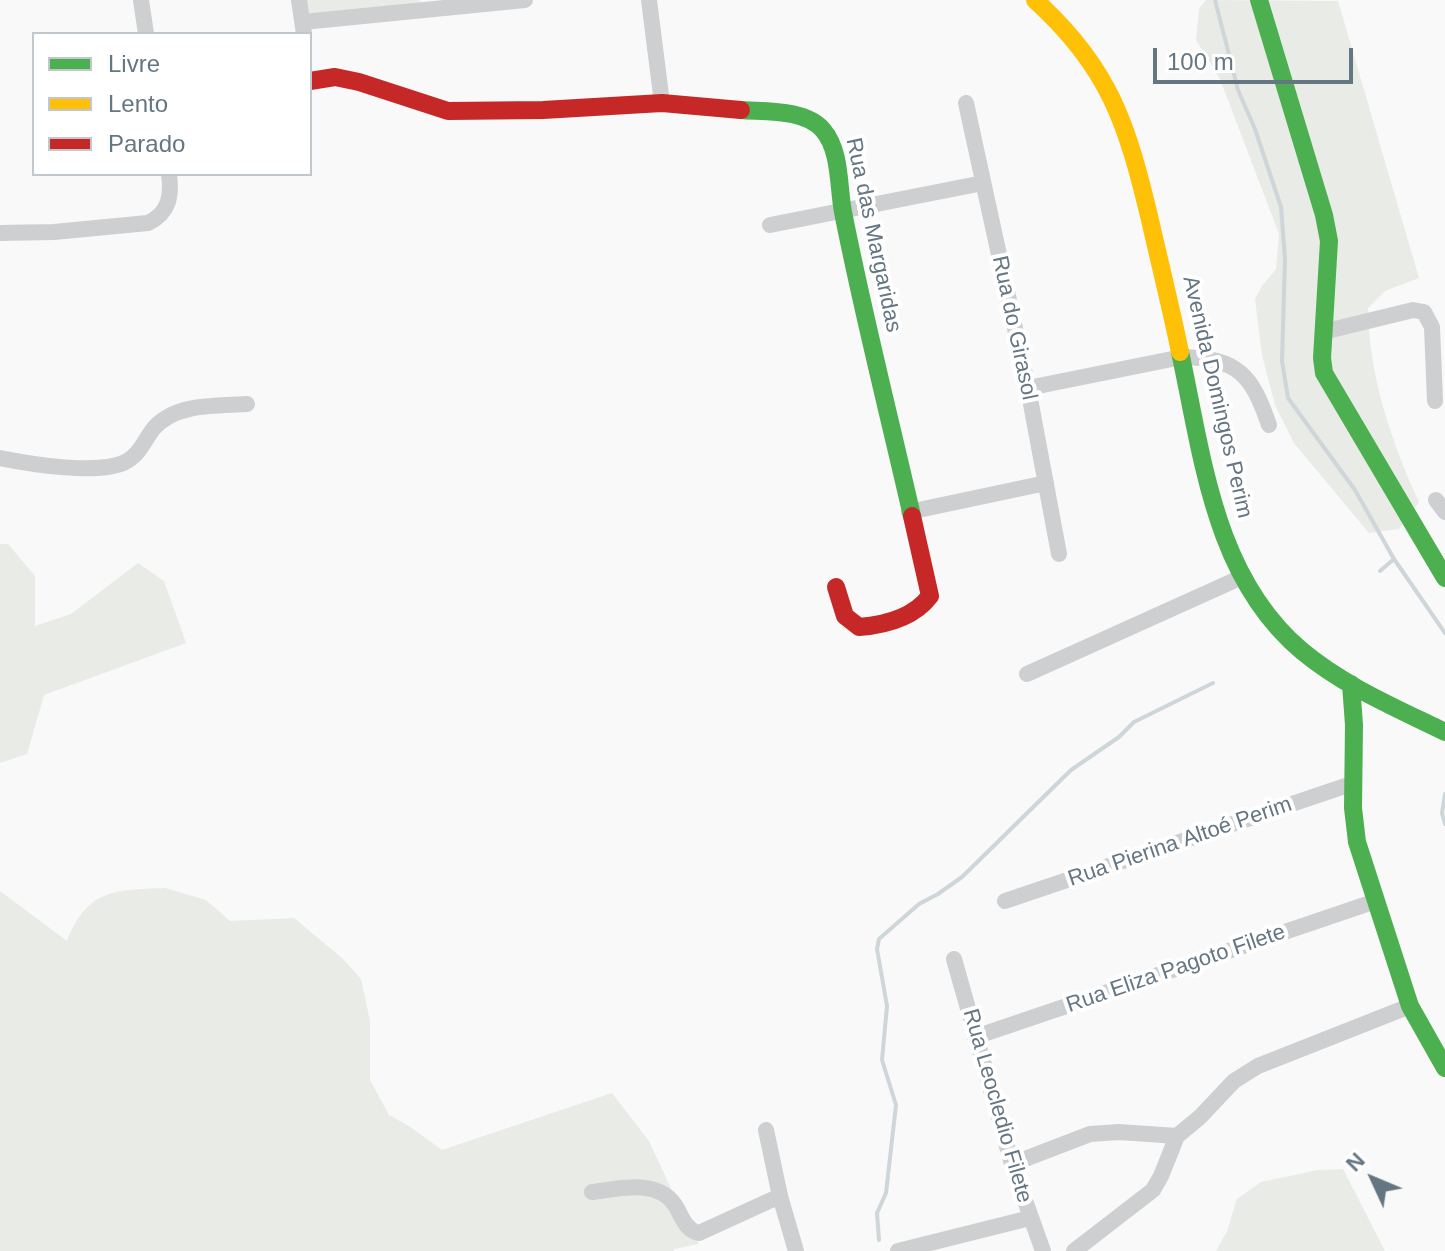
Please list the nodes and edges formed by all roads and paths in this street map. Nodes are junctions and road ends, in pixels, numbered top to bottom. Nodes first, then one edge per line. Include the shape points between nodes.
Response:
1 (141, 0) edge
2 (299, 0) edge
3 (525, 0) edge
4 (649, 0) edge
5 (1259, 0) edge
6 (437, 3) edge
7 (1048, 4) edge
8 (303, 28) edge
9 (146, 32) edge
10 (312, 81) edge
11 (662, 103) junction
12 (966, 103) dead end
13 (170, 182) edge
14 (983, 183) junction
15 (843, 211) junction
16 (770, 225) dead end
17 (0, 233) edge
18 (1323, 332) junction
19 (1182, 357) junction
20 (1028, 388) junction
21 (1435, 401) dead end
22 (247, 404) dead end
23 (1269, 425) dead end
24 (0, 458) edge
25 (1046, 483) junction
26 (909, 512) junction
27 (1059, 554) dead end
28 (1242, 577) junction
29 (1445, 578) edge
30 (836, 587) dead end
31 (1027, 674) dead end
32 (1351, 684) junction
33 (1442, 726) edge
34 (1354, 783) junction
35 (1005, 901) dead end
36 (1376, 901) junction
37 (954, 959) dead end
38 (1410, 1006) junction
39 (975, 1037) junction
40 (1445, 1068) edge
41 (766, 1130) dead end
42 (1177, 1136) junction
43 (1012, 1164) junction
44 (592, 1192) dead end
45 (780, 1196) junction
46 (1030, 1218) junction
47 (793, 1243) edge
48 (898, 1251) edge
49 (1043, 1251) edge
50 (1074, 1251) edge

1 - 9 street
2 - 8 street
3 - 6 street
4 - 11 street
5 - 18 street via 1324,215 1329,241
6 - 8 street
7 - 19 street, Avenida Domingos Perim via 1101,77 1122,118
10 - 11 street, Rua das Margaridas via 335,77 359,82 448,111
11 - 15 street, Rua das Margaridas via 811,120 825,131 831,147
12 - 14 street, Rua do Girasol
13 - 17 street via 164,212 148,223
14 - 15 street
14 - 20 street, Rua do Girasol
15 - 16 street
15 - 26 street, Rua das Margaridas
18 - 21 street via 1413,310 1424,312 1432,327
18 - 29 street via 1329,385
19 - 20 street
19 - 23 street via 1210,360 1241,373 1256,389
19 - 28 street, Avenida Domingos Perim via 1206,471
20 - 25 street, Rua do Girasol
22 - 24 street via 174,413 119,465 77,468
25 - 26 street
25 - 27 street, Rua do Girasol
26 - 30 street, Rua das Margaridas via 930,596 924,604 859,627 845,616
28 - 31 street
28 - 32 street, Avenida Domingos Perim via 1266,615 1291,640
32 - 33 street, Avenida Domingos Perim
32 - 34 street
34 - 35 street, Rua Pierina Altoé Perim
34 - 36 street via 1354,827
36 - 38 street
36 - 39 street, Rua Eliza Pagoto Filete
37 - 39 street, Rua Leocledio Filete
38 - 40 street
38 - 42 street via 1258,1066 1234,1081
39 - 43 street, Rua Leocledio Filete
41 - 45 street
42 - 43 street via 1090,1134
42 - 50 street via 1153,1190
43 - 46 street, Rua Leocledio Filete
44 - 45 street via 656,1190 670,1199 688,1228 699,1233
45 - 47 street
46 - 48 street
46 - 49 street, Rua Leocledio Filete

